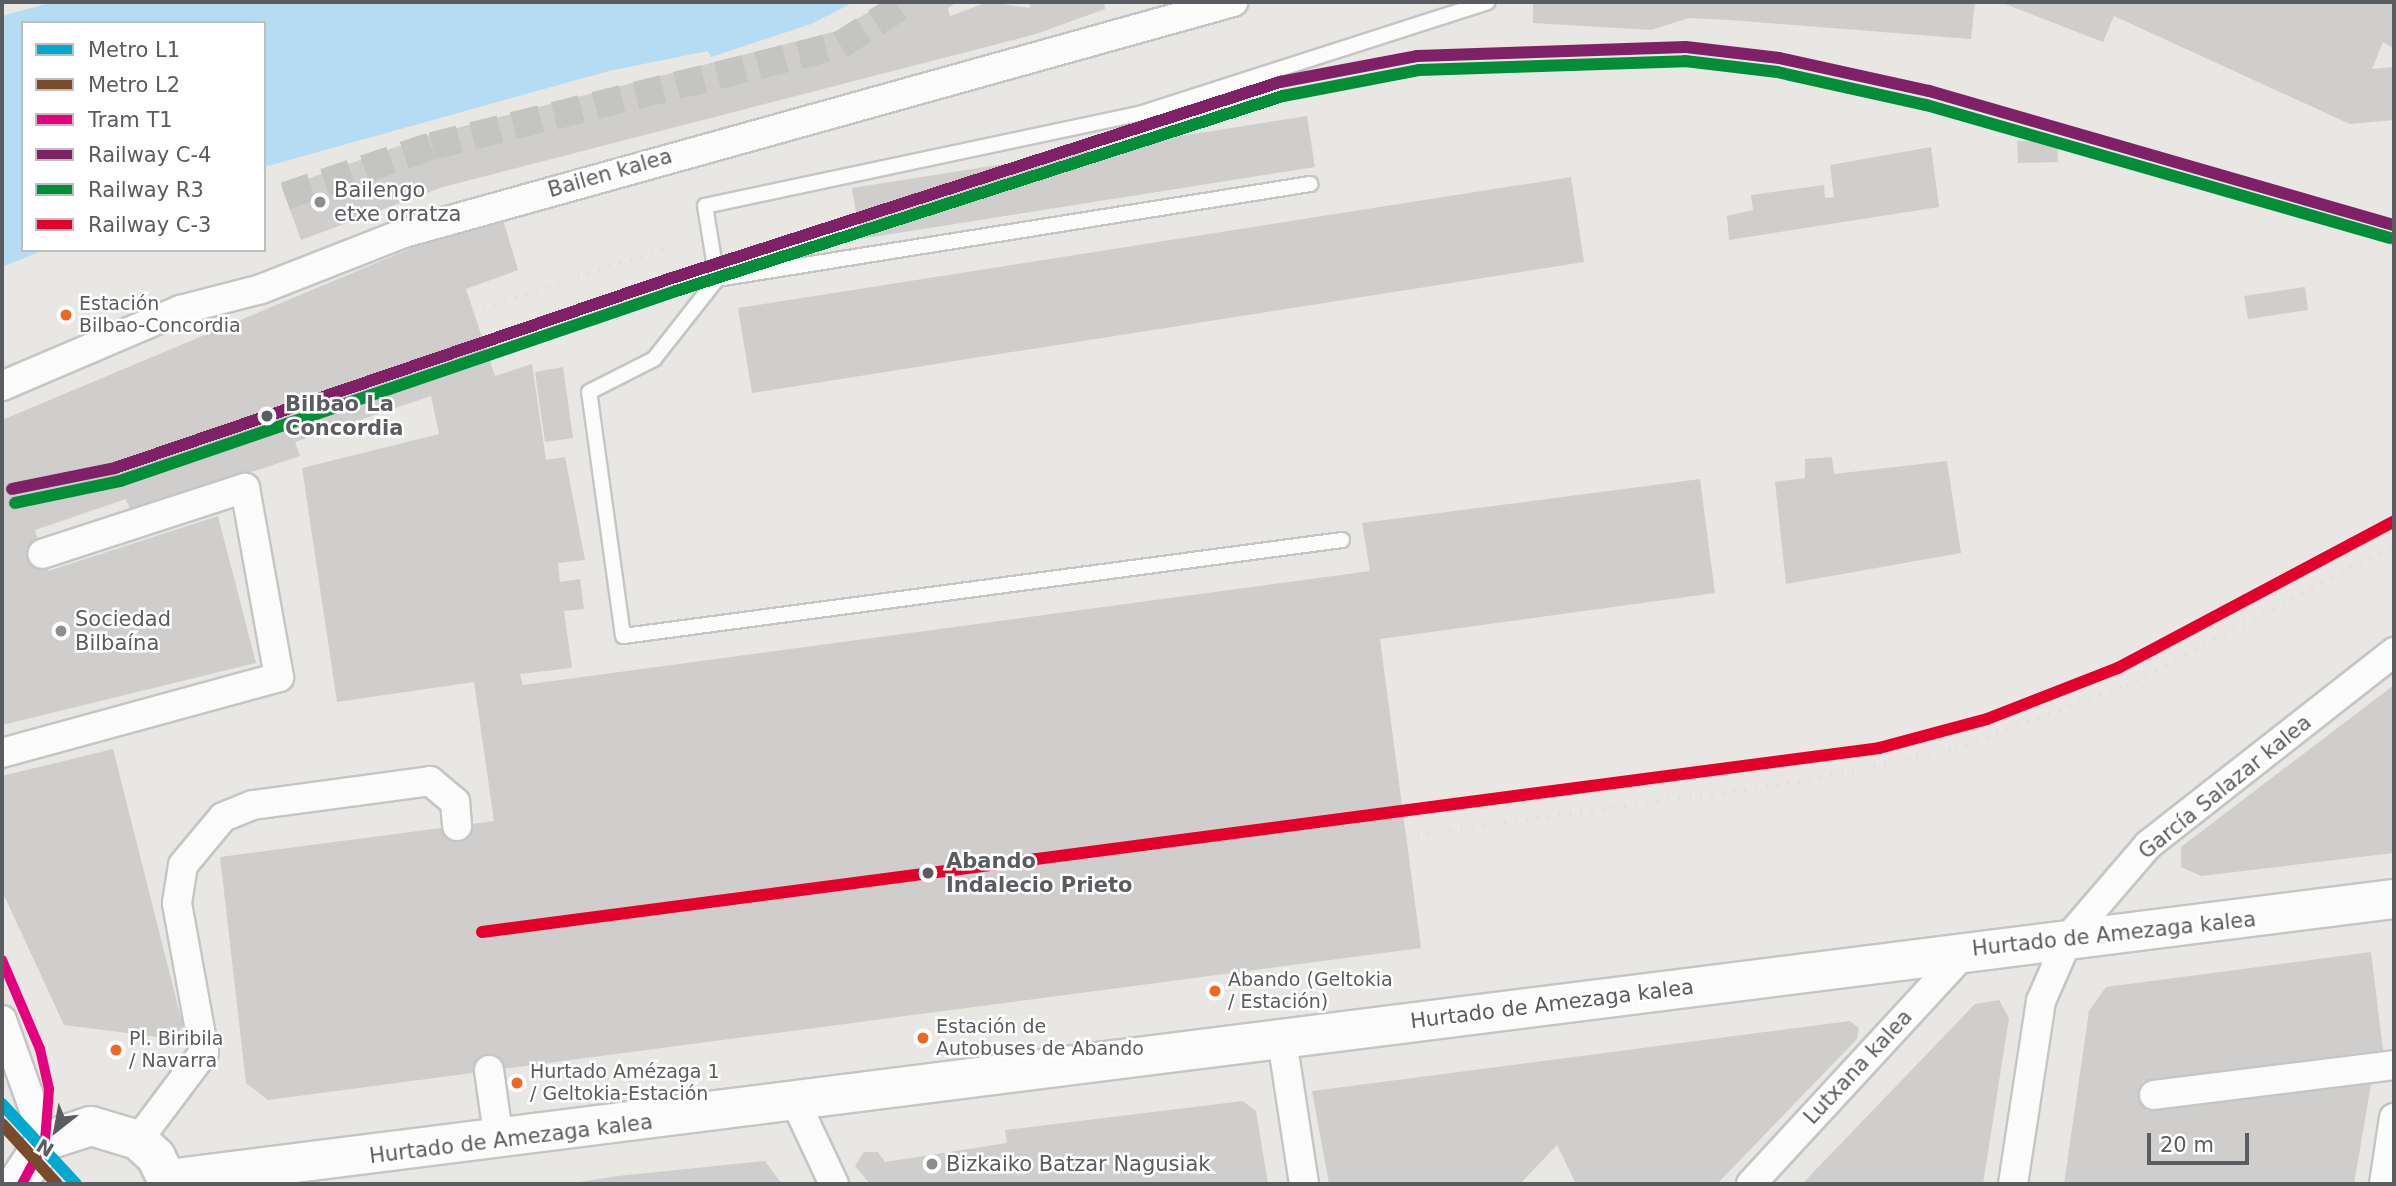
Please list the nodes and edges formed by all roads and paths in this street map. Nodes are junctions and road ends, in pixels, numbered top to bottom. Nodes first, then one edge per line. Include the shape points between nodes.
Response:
1 (1233, 2) edge
2 (1487, 2) edge
3 (1150, 13) edge
4 (1310, 184) dead end
5 (717, 279) junction
6 (2, 386) edge
7 (1342, 540) dead end
8 (42, 554) dead end
9 (2394, 652) edge
10 (2, 753) edge
11 (457, 826) dead end
12 (2394, 899) edge
13 (2068, 937) junction
14 (1967, 950) junction
15 (2, 1020) edge
16 (1282, 1040) junction
17 (2394, 1065) edge
18 (489, 1070) dead end
19 (2154, 1095) dead end
20 (796, 1103) junction
21 (2394, 1118) edge
22 (138, 1140) junction
23 (45, 1141) junction
24 (499, 1141) junction
25 (168, 1182) edge
26 (17, 1184) edge
27 (834, 1184) edge
28 (1304, 1184) edge
29 (1751, 1184) edge
30 (2013, 1184) edge
31 (2384, 1184) edge

1 - 3 street, Bailen kalea
2 - 5 lane via 1139,114 705,206
3 - 6 street, Bailen kalea via 404,233 261,289 180,310
4 - 5 lane
5 - 7 lane via 654,359 590,392 623,636
8 - 10 street via 245,488 279,677
9 - 13 street, García Salazar kalea via 2148,845
11 - 22 street via 455,802 430,781 249,806 223,817 183,865 177,903 204,1052
12 - 13 street, Hurtado de Amezaga kalea via 2201,926
13 - 14 street, Hurtado de Amezaga kalea
13 - 30 street, García Salazar kalea via 2042,1001
14 - 16 street, Hurtado de Amezaga kalea
14 - 29 street, Lutxana kalea
15 - 23 street
16 - 20 street, Hurtado de Amezaga kalea
16 - 28 street
17 - 19 street
18 - 24 street
20 - 24 street, Hurtado de Amezaga kalea
20 - 27 street
21 - 31 street
22 - 23 street via 91,1126
22 - 25 street
23 - 26 street
24 - 25 street, Hurtado de Amezaga kalea

